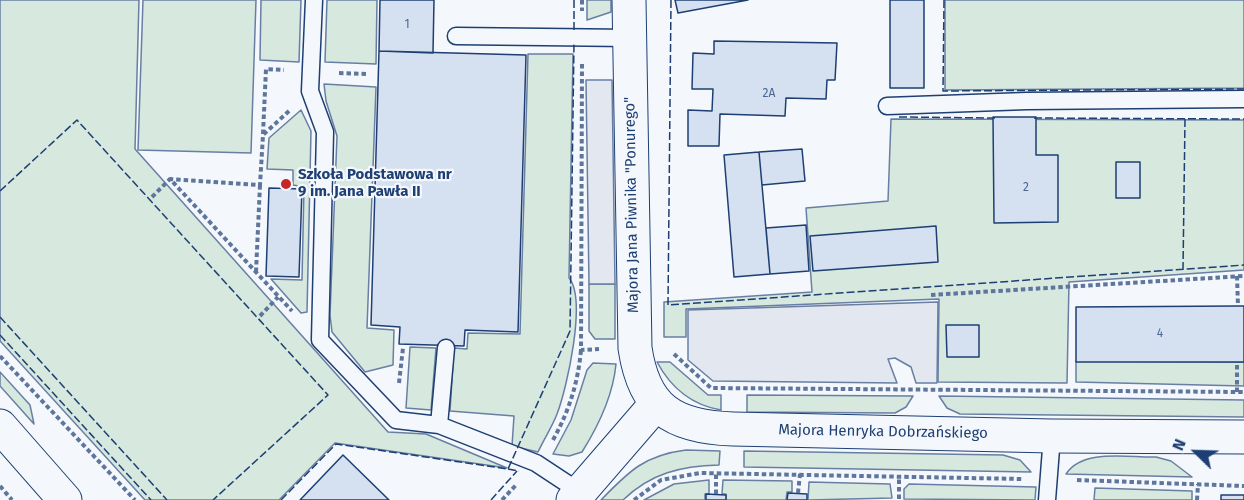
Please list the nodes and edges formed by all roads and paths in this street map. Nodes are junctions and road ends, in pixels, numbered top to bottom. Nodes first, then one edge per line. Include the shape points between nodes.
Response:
1 (314, 0) edge
2 (582, 0) edge
3 (629, 0) edge
4 (456, 36) dead end
5 (582, 38) junction
6 (630, 38) junction
7 (368, 74) dead end
8 (310, 91) junction
9 (1244, 99) edge
10 (887, 106) dead end
11 (170, 179) junction
12 (260, 185) junction
13 (152, 198) dead end
14 (256, 272) junction
15 (1238, 276) junction
16 (1244, 276) edge
17 (930, 295) dead end
18 (278, 297) junction
19 (1238, 306) dead end
20 (260, 316) dead end
21 (320, 340) junction
22 (403, 348) dead end
23 (446, 348) dead end
24 (635, 348) junction
25 (581, 350) junction
26 (0, 356) edge
27 (1237, 362) dead end
28 (401, 364) dead end
29 (1237, 392) junction
30 (1244, 392) edge
31 (656, 404) junction
32 (439, 425) junction
33 (0, 426) edge
34 (1052, 436) junction
35 (1244, 437) edge
36 (537, 463) junction
37 (716, 473) junction
38 (800, 474) junction
39 (899, 476) junction
40 (1049, 480) junction
41 (1198, 484) junction
42 (0, 486) edge
43 (1244, 486) edge
44 (798, 493) dead end
45 (716, 494) dead end
46 (577, 496) edge
47 (899, 499) edge
48 (12, 500) edge
49 (65, 500) edge
50 (135, 500) edge
51 (501, 500) edge
52 (634, 500) edge
53 (1047, 500) edge
54 (1197, 500) edge

1 - 8 lane
2 - 5 path
3 - 6 street, Majora Jana Piwnika "Ponurego"
4 - 5 lane
5 - 6 lane
5 - 25 path
6 - 24 street, Majora Jana Piwnika "Ponurego"
7 - 8 path via 331,72
8 - 12 path via 263,135
8 - 21 lane via 325,132
9 - 10 lane
11 - 12 path
11 - 13 path
11 - 14 path
12 - 14 path
14 - 18 path
15 - 16 path
15 - 17 path
15 - 19 path
18 - 20 path
18 - 21 path
21 - 32 lane via 396,420
22 - 28 path
23 - 32 lane
24 - 25 path
24 - 29 path via 666,348 711,387
24 - 31 street, Majora Jana Piwnika "Ponurego" via 638,371
25 - 36 path via 579,377 565,417
26 - 50 path
27 - 29 path
29 - 30 path
31 - 34 street, Majora Henryka Dobrzańskiego via 679,421 705,428
31 - 46 street
32 - 36 lane
33 - 49 street
34 - 35 street, Majora Henryka Dobrzańskiego
34 - 40 lane
36 - 46 lane
36 - 51 path
37 - 38 path
37 - 45 path
37 - 52 path via 662,480
38 - 39 path
38 - 44 path
39 - 40 path
39 - 47 path
40 - 41 path
40 - 53 lane
41 - 43 path
41 - 54 path
42 - 48 path

